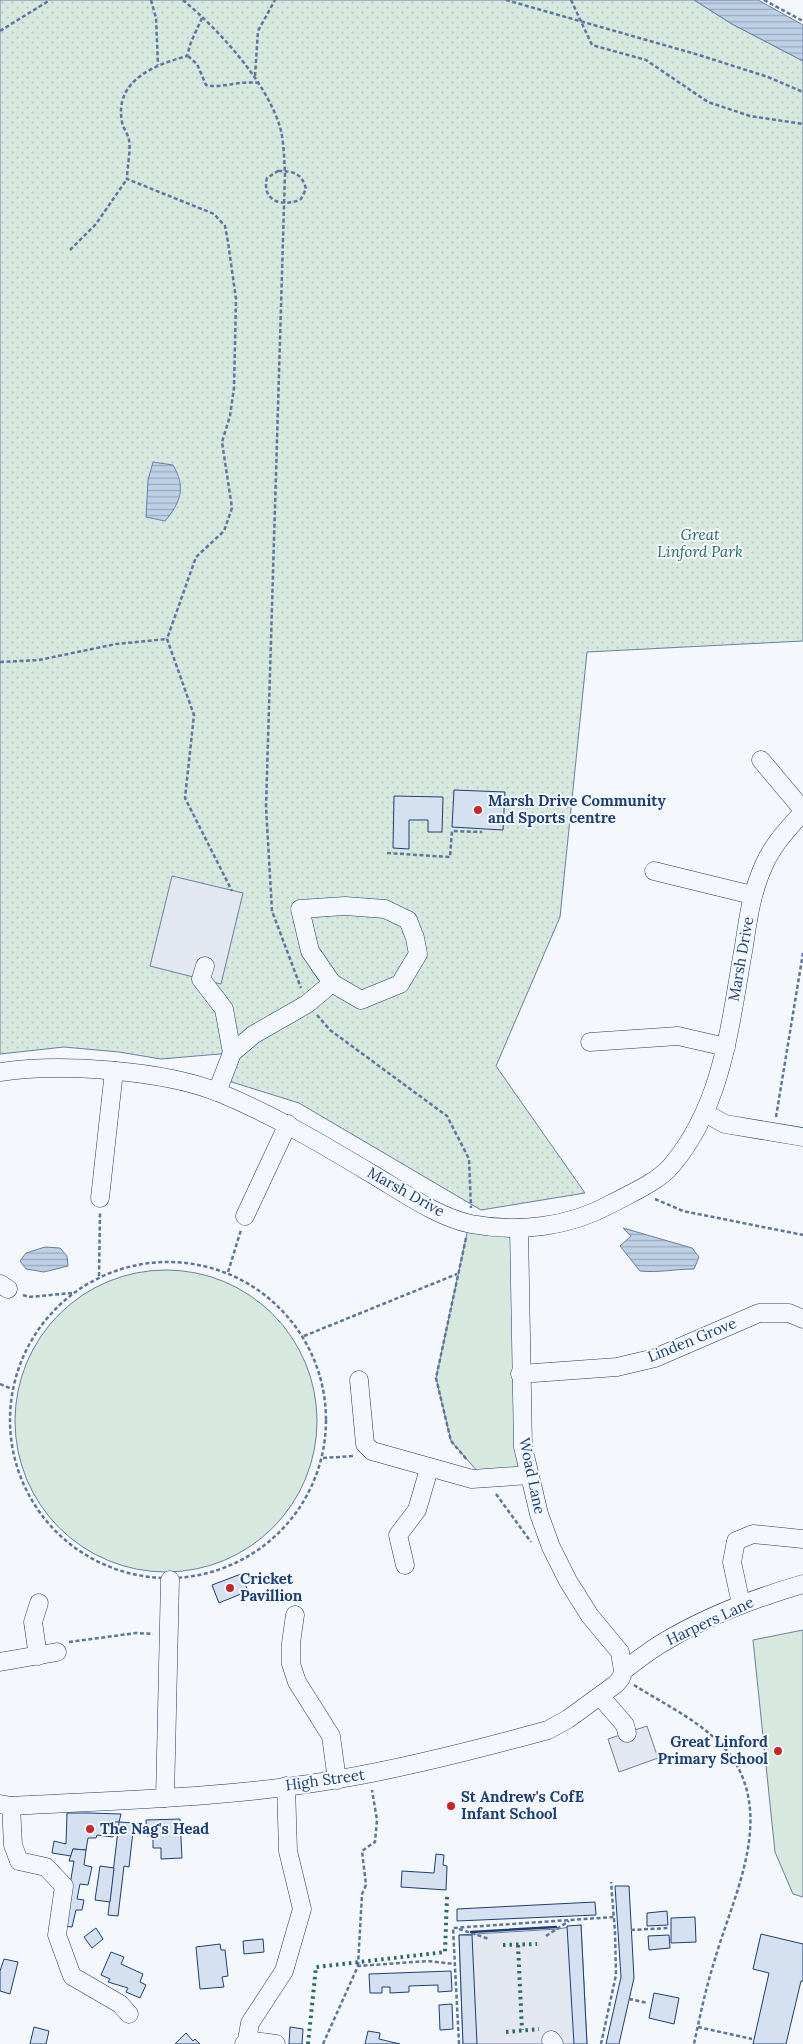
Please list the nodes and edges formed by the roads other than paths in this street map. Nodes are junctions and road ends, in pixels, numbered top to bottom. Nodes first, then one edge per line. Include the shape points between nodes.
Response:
1 (760, 760) dead end
2 (803, 811) edge
3 (654, 871) dead end
4 (752, 895) junction
5 (205, 966) dead end
6 (332, 983) junction
7 (590, 1042) dead end
8 (726, 1047) junction
9 (232, 1053) junction
10 (114, 1071) junction
11 (0, 1072) edge
12 (217, 1092) junction
13 (705, 1113) junction
14 (288, 1124) junction
15 (803, 1137) edge
16 (100, 1198) road end
17 (245, 1216) road end
18 (519, 1228) junction
19 (803, 1319) edge
20 (520, 1374) junction
21 (360, 1380) dead end
22 (429, 1469) junction
23 (530, 1475) junction
24 (803, 1539) edge
25 (405, 1565) dead end
26 (170, 1580) road end
27 (803, 1584) edge
28 (40, 1603) dead end
29 (741, 1604) junction
30 (295, 1615) dead end
31 (57, 1652) road end
32 (38, 1656) junction
33 (0, 1662) edge
34 (622, 1674) junction
35 (600, 1696) junction
36 (628, 1733) dead end
37 (337, 1780) junction
38 (286, 1786) junction
39 (165, 1798) junction
40 (6, 1805) edge
41 (129, 2014) dead end
42 (246, 2042) edge
43 (276, 2044) edge

1 - 2 street
2 - 4 street, Marsh Drive via 779,839
3 - 4 street
4 - 8 street, Marsh Drive
5 - 9 street via 201,979 224,1009
6 - 6 street via 361,1000 400,984 418,954 408,920 385,909 345,906 300,908 310,951
6 - 9 street via 307,1004 253,1035
7 - 8 street via 678,1036
8 - 13 street, Marsh Drive via 718,1082
9 - 12 street
10 - 11 street, Marsh Drive via 57,1067
10 - 12 street, Marsh Drive via 167,1079
10 - 16 street
12 - 14 street, Marsh Drive
13 - 15 street via 725,1124
13 - 18 street, Marsh Drive via 691,1140 669,1168 635,1191 593,1214 555,1224
14 - 17 street
14 - 18 street, Marsh Drive via 427,1206 469,1224
18 - 20 street, Woad Lane
19 - 20 street, Linden Grove via 788,1313 759,1313 655,1358 617,1367
20 - 23 street, Woad Lane via 523,1446
21 - 22 street via 365,1444 372,1452
22 - 23 street via 485,1480
22 - 25 street via 417,1510 398,1535
23 - 34 street, Woad Lane via 551,1547 590,1616 620,1652
24 - 29 street via 753,1534 736,1541 732,1562
26 - 39 street
27 - 29 street, Harpers Lane
28 - 32 street via 33,1622
29 - 34 street, Harpers Lane via 664,1642
30 - 37 street via 292,1664 297,1682 331,1736
31 - 32 street
32 - 33 street
34 - 35 street, High Street
35 - 36 street
35 - 37 street, High Street via 548,1730 400,1768
37 - 38 street, High Street
38 - 39 street, High Street
38 - 42 street via 288,1851 302,1909 284,1971 250,2023
39 - 40 street, High Street
40 - 41 street via 19,1861 46,1867 64,1886 57,1935 72,1976 120,2004
42 - 43 street

